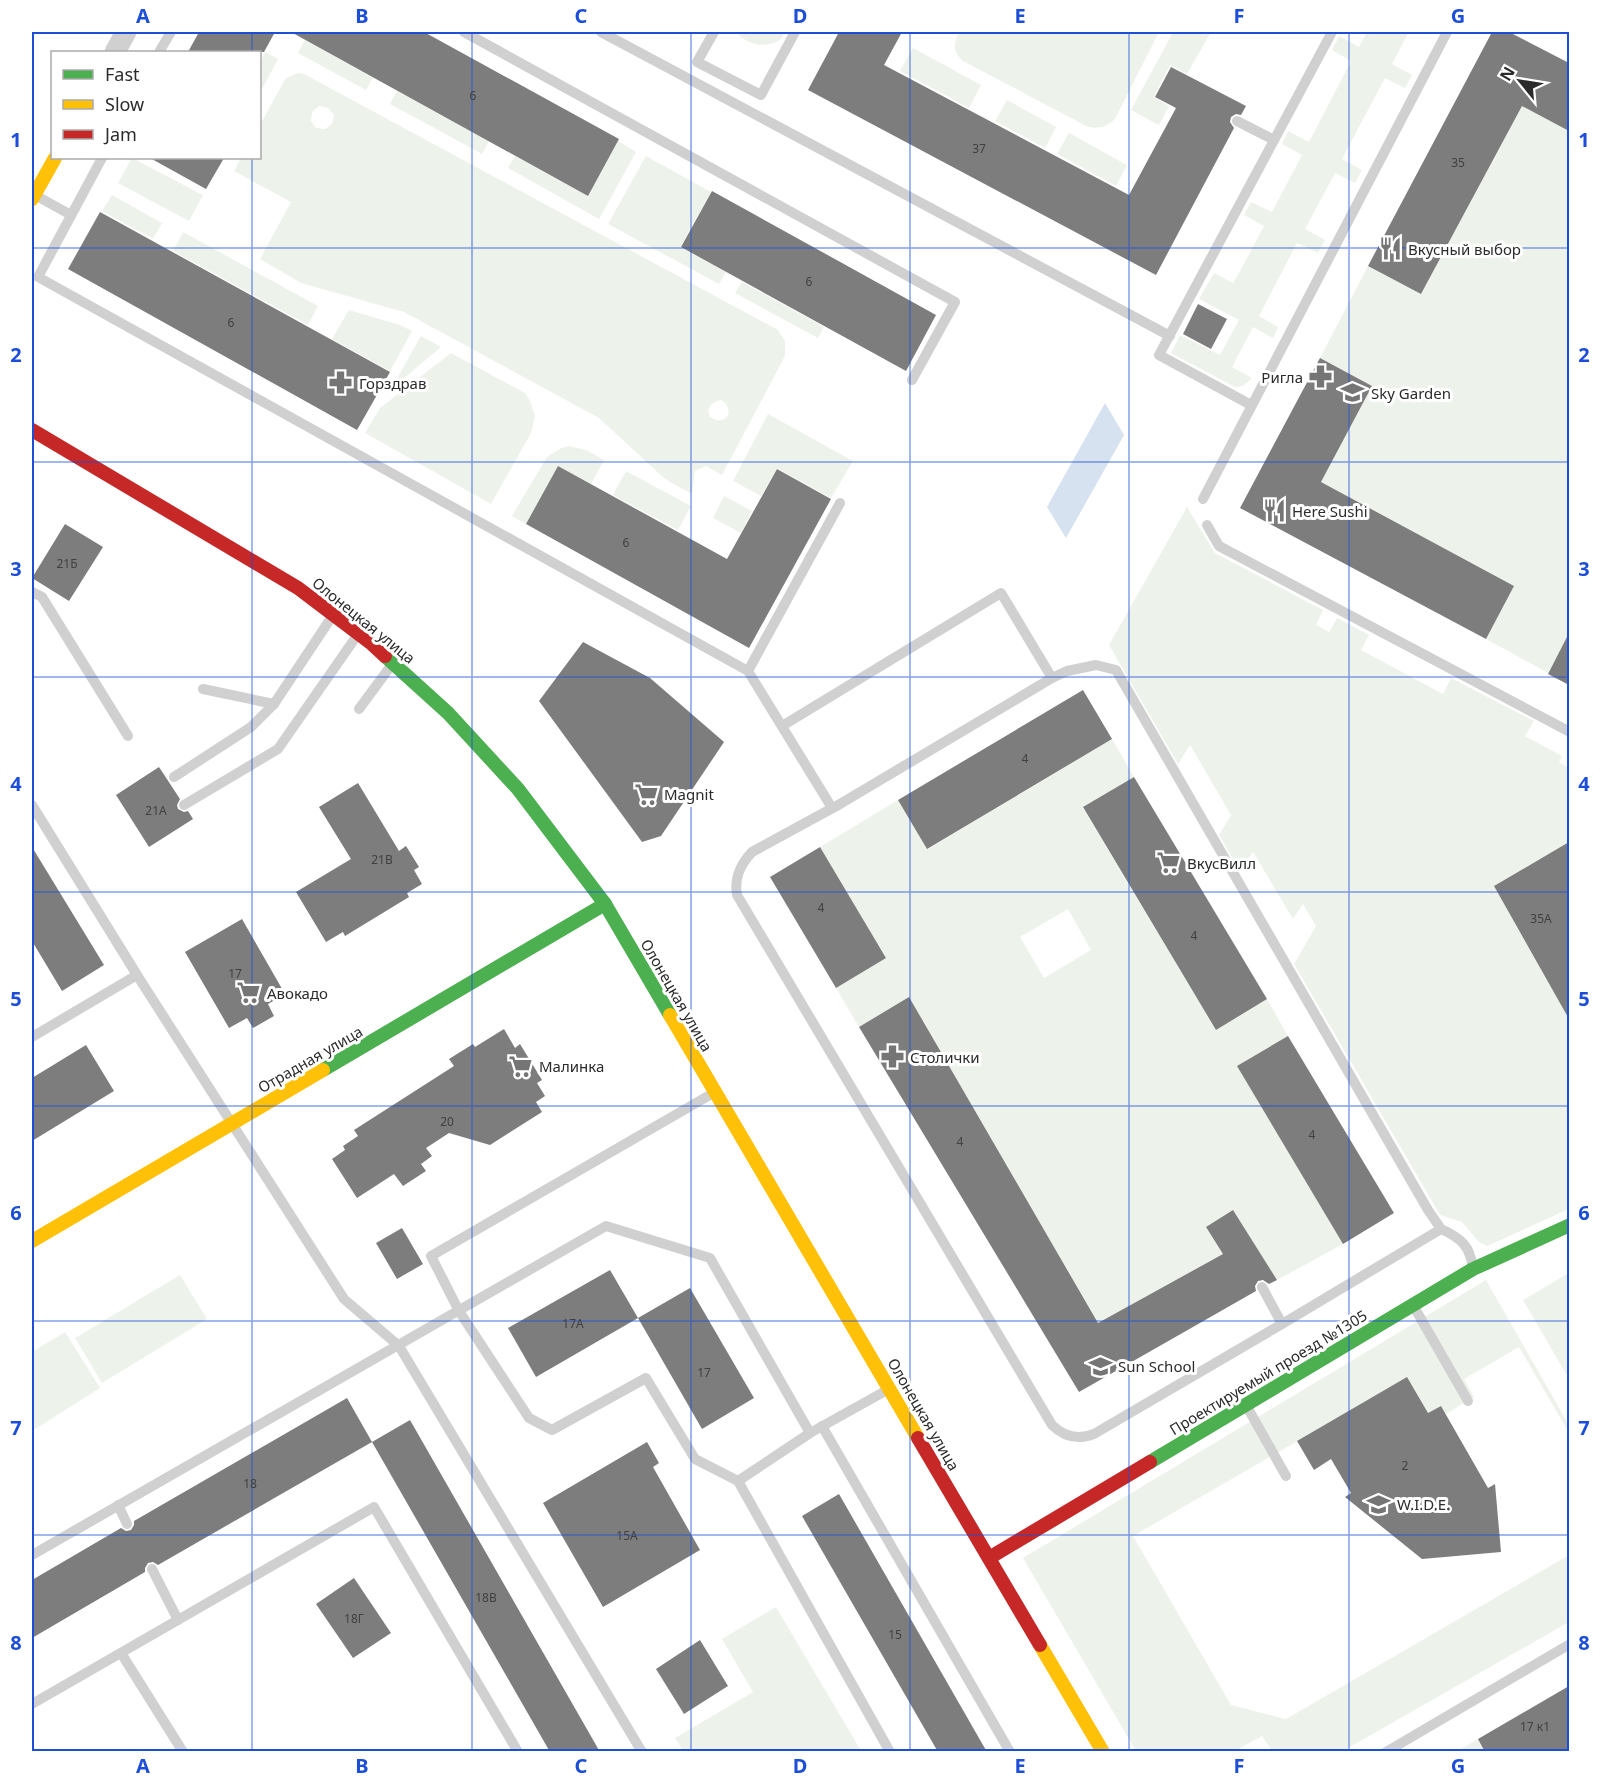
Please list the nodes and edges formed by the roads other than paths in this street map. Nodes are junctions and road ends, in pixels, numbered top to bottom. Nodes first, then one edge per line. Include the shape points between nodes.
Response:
1 (126, 32) edge
2 (171, 32) edge
3 (464, 32) edge
4 (601, 32) edge
5 (714, 32) edge
6 (795, 32) edge
7 (1332, 32) edge
8 (1447, 32) edge
9 (116, 51) edge
10 (160, 51) edge
11 (1238, 121) dead end
12 (1274, 140) junction
13 (54, 159) edge
14 (101, 159) edge
15 (33, 197) edge
16 (71, 215) junction
17 (1170, 336) junction
18 (912, 380) dead end
19 (1251, 405) junction
20 (36, 436) edge
21 (1203, 499) dead end
22 (840, 503) dead end
23 (1207, 525) dead end
24 (32, 592) edge
25 (333, 615) junction
26 (358, 633) junction
27 (393, 663) junction
28 (748, 671) junction
29 (1052, 678) junction
30 (203, 689) dead end
31 (274, 704) junction
32 (359, 709) dead end
33 (782, 726) junction
34 (1569, 732) edge
35 (128, 736) dead end
36 (174, 777) dead end
37 (32, 805) edge
38 (184, 805) dead end
39 (832, 808) junction
40 (605, 904) junction
41 (136, 975) junction
42 (32, 1036) edge
43 (715, 1091) junction
44 (232, 1122) junction
45 (1569, 1225) edge
46 (1441, 1229) junction
47 (32, 1241) edge
48 (1473, 1269) junction
49 (1262, 1287) dead end
50 (1413, 1305) junction
51 (459, 1311) junction
52 (1282, 1324) junction
53 (399, 1346) junction
54 (890, 1389) junction
55 (1468, 1401) dead end
56 (1245, 1405) junction
57 (822, 1426) junction
58 (810, 1433) junction
59 (1286, 1476) dead end
60 (738, 1481) junction
61 (118, 1505) junction
62 (128, 1524) dead end
63 (32, 1555) edge
64 (989, 1558) junction
65 (152, 1569) dead end
66 (178, 1620) junction
67 (1569, 1644) edge
68 (121, 1653) junction
69 (32, 1704) edge
70 (183, 1752) edge
71 (518, 1752) edge
72 (642, 1752) edge
73 (890, 1752) edge
74 (1010, 1752) edge
75 (1103, 1752) edge
76 (1386, 1752) edge

1 - 9 street
2 - 10 lane
3 - 18 lane via 955,302
4 - 17 lane
5 - 6 lane via 698,62 761,95
7 - 12 lane
8 - 19 lane
11 - 12 lane
12 - 17 lane
13 - 15 street
14 - 16 lane
15 - 16 lane
16 - 28 lane via 38,277
17 - 19 lane via 1159,355
19 - 21 lane
20 - 25 street, Олонецкая улица via 298,588
22 - 28 lane
23 - 34 lane via 1219,546
24 - 35 lane via 42,597
25 - 26 street, Олонецкая улица
25 - 31 lane
26 - 27 street, Олонецкая улица
26 - 38 lane via 278,749
27 - 32 lane
27 - 40 street, Олонецкая улица via 448,713 518,789
28 - 33 lane
29 - 33 lane via 1001,593
29 - 39 lane
29 - 46 lane via 1096,665 1116,670
30 - 31 lane
31 - 36 lane via 251,727
33 - 39 lane
37 - 41 lane
39 - 52 lane via 752,852 738,871 737,895 1052,1425 1072,1437 1094,1434
40 - 43 street, Олонецкая улица
40 - 44 street, Отрадная улица
41 - 42 lane
41 - 44 lane
43 - 51 lane via 431,1256
43 - 54 street, Олонецкая улица
44 - 47 street, Отрадная улица
44 - 53 lane via 344,1299
45 - 48 street, Проектируемый проезд №1305
46 - 48 lane via 1456,1235 1464,1244 1472,1257
46 - 52 lane
48 - 50 street, Проектируемый проезд №1305
49 - 52 lane
50 - 55 lane
50 - 56 street, Проектируемый проезд №1305
51 - 53 lane
51 - 58 lane via 606,1226 710,1258
51 - 60 lane via 529,1418 552,1430 646,1378 695,1459
53 - 61 lane
53 - 72 lane
54 - 57 lane
54 - 64 street, Олонецкая улица
56 - 59 lane
56 - 64 street, Проектируемый проезд №1305
57 - 58 lane
57 - 74 lane
58 - 60 lane
60 - 73 lane
61 - 62 lane
61 - 63 lane
64 - 75 street, Олонецкая улица
65 - 66 lane
66 - 68 lane
66 - 71 lane via 374,1507
67 - 76 lane
68 - 69 lane
68 - 70 lane

